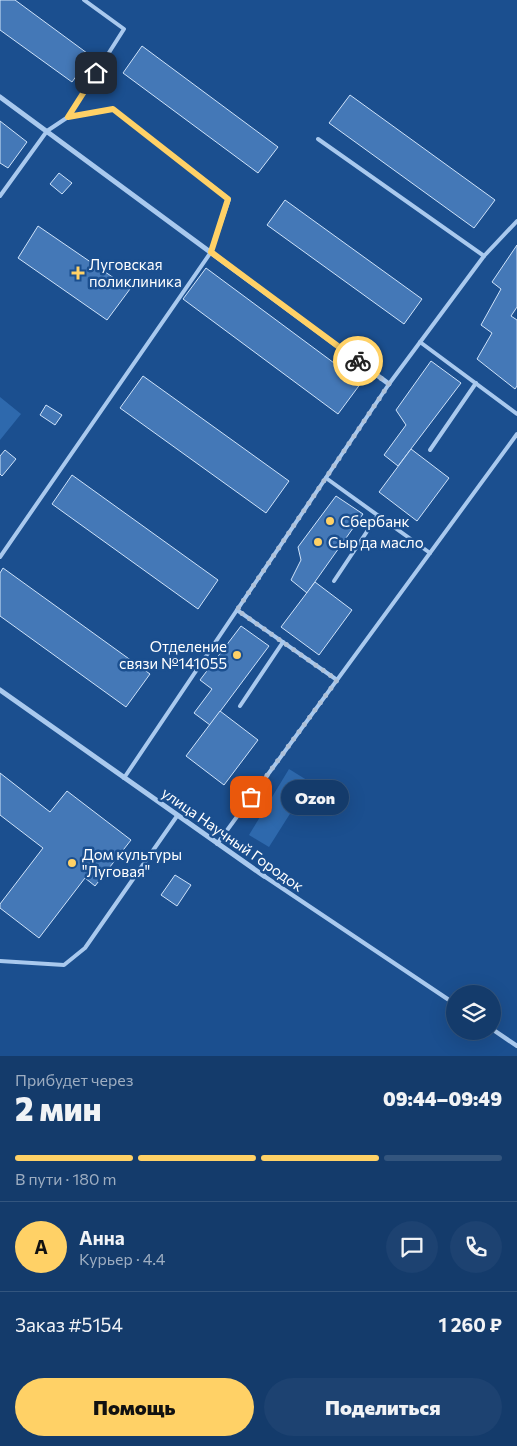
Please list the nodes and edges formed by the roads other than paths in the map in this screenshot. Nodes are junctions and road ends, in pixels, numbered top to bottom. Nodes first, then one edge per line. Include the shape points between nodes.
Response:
1 (84, 0) edge
2 (0, 97) edge
3 (68, 117) junction
4 (46, 131) junction
5 (318, 139) dead end
6 (0, 196) edge
7 (517, 222) edge
8 (211, 252) junction
9 (484, 256) junction
10 (420, 342) junction
11 (476, 383) junction
12 (389, 384) junction
13 (517, 414) edge
14 (517, 434) edge
15 (430, 450) dead end
16 (326, 478) junction
17 (378, 515) junction
18 (430, 553) junction
19 (0, 557) edge
20 (334, 581) dead end
21 (237, 610) junction
22 (283, 642) junction
23 (337, 680) junction
24 (0, 690) edge
25 (240, 706) dead end
26 (124, 778) junction
27 (177, 816) junction
28 (217, 844) junction
29 (264, 876) joint
30 (0, 961) edge
31 (446, 998) edge
32 (501, 1036) edge
33 (517, 1046) edge

1 - 3 lane via 124,29
2 - 4 street
3 - 4 lane
3 - 8 lane via 113,109 228,199
4 - 6 lane
4 - 8 street
5 - 9 lane
7 - 9 lane
8 - 12 street
8 - 19 lane
9 - 10 lane
10 - 11 lane
10 - 12 lane
11 - 13 lane
11 - 15 lane
12 - 16 lane
14 - 18 lane
16 - 17 lane
16 - 21 lane
17 - 18 lane
17 - 20 lane
18 - 23 lane
21 - 22 lane
21 - 26 lane
22 - 23 lane
22 - 25 lane
23 - 28 lane
24 - 26 street, улица Научный Городок
26 - 27 street, улица Научный Городок
27 - 28 street, улица Научный Городок
27 - 30 lane via 85,948 64,965
28 - 29 street, улица Научный Городок
29 - 31 street, улица Научный Городок
32 - 33 street

